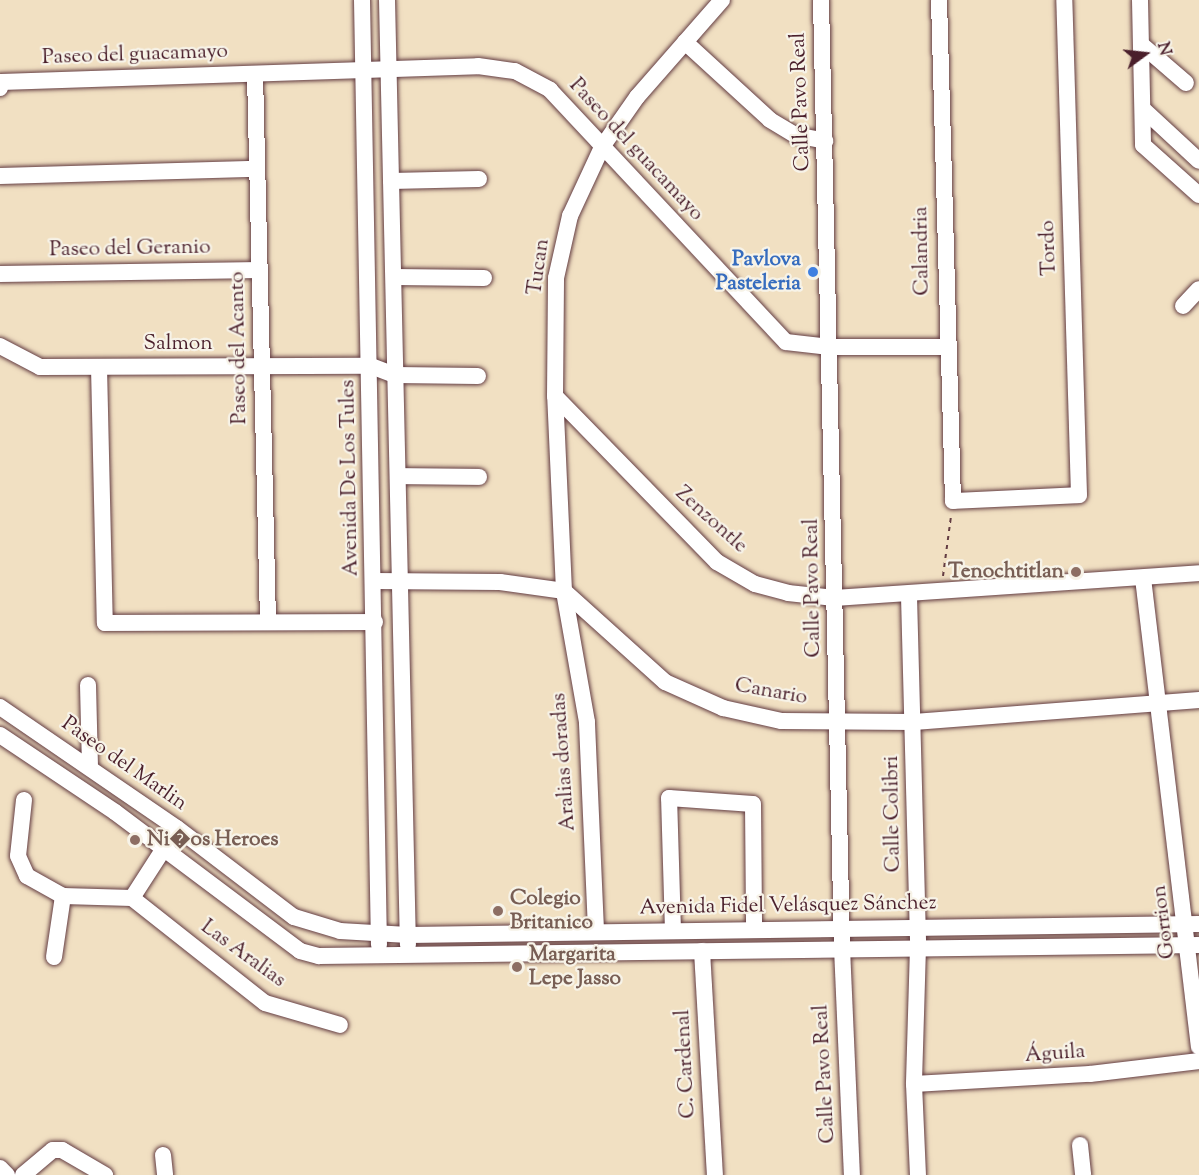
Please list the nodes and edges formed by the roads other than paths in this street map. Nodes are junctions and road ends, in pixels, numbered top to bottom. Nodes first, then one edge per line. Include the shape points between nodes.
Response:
1 (362, 0) edge
2 (387, 0) edge
3 (722, 0) edge
4 (821, 0) edge
5 (939, 0) edge
6 (1064, 0) edge
7 (1140, 0) edge
8 (685, 42) junction
9 (1142, 45) junction
10 (389, 70) junction
11 (364, 71) junction
12 (255, 74) junction
13 (1186, 83) dead end
14 (1, 85) edge
15 (1143, 109) junction
16 (825, 141) junction
17 (602, 147) junction
18 (1199, 161) edge
19 (257, 169) junction
20 (1199, 173) edge
21 (0, 176) edge
22 (479, 179) dead end
23 (391, 181) junction
24 (1196, 192) edge
25 (260, 270) junction
26 (0, 274) edge
27 (394, 277) junction
28 (484, 278) dead end
29 (1199, 289) edge
30 (1183, 306) dead end
31 (0, 346) edge
32 (830, 347) junction
33 (947, 347) junction
34 (371, 366) junction
35 (99, 367) junction
36 (262, 367) junction
37 (395, 375) junction
38 (478, 376) dead end
39 (555, 396) junction
40 (398, 476) junction
41 (479, 477) dead end
42 (953, 501) joint
43 (1199, 573) edge
44 (1143, 578) junction
45 (374, 581) junction
46 (401, 581) junction
47 (564, 591) junction
48 (909, 596) junction
49 (835, 598) junction
50 (268, 622) junction
51 (375, 622) junction
52 (88, 685) dead end
53 (1199, 700) edge
54 (1159, 704) junction
55 (0, 706) edge
56 (914, 722) junction
57 (839, 723) junction
58 (0, 735) edge
59 (90, 767) junction
60 (24, 800) dead end
61 (177, 828) junction
62 (164, 847) junction
63 (63, 896) junction
64 (132, 898) junction
65 (1193, 924) edge
66 (918, 926) junction
67 (842, 929) junction
68 (596, 930) junction
69 (754, 930) junction
70 (673, 932) junction
71 (379, 935) junction
72 (408, 935) junction
73 (1194, 945) edge
74 (918, 947) junction
75 (842, 948) junction
76 (702, 951) junction
77 (379, 955) junction
78 (408, 955) junction
79 (54, 957) dead end
80 (340, 1025) dead end
81 (1199, 1047) edge
82 (1199, 1061) edge
83 (914, 1084) junction
84 (1080, 1145) dead end
85 (164, 1155) dead end
86 (23, 1175) edge
87 (105, 1175) edge
88 (165, 1175) edge
89 (716, 1175) edge
90 (852, 1175) edge
91 (918, 1175) edge
92 (1083, 1175) edge

1 - 11 street, Avenida De Los Tules
2 - 10 street
3 - 8 street, Tucan
4 - 16 street, Calle Pavo Real
5 - 33 street, Calandria
6 - 42 street, Tordo via 1079,495
7 - 9 street
8 - 16 street via 770,120 795,135
8 - 17 street, Tucan
9 - 13 street
9 - 15 street
10 - 11 street, Paseo del guacamayo
10 - 17 street, Paseo del guacamayo via 478,66 515,71 550,90
10 - 23 street
11 - 12 street, Paseo del guacamayo
11 - 34 street, Avenida De Los Tules
12 - 14 street, Paseo del guacamayo
12 - 19 street, Paseo del Acanto
15 - 18 street
15 - 24 street via 1143,145
16 - 32 street, Calle Pavo Real
17 - 32 street, Paseo del guacamayo via 771,329 786,342
17 - 39 street, Tucan via 570,216 556,278
19 - 21 street
19 - 25 street, Paseo del Acanto
20 - 24 street
22 - 23 street
23 - 27 street
25 - 26 street, Paseo del Geranio
25 - 36 street, Paseo del Acanto
27 - 28 street
27 - 37 street
29 - 30 street
31 - 35 street, Salmon via 40,367
32 - 33 street, Paseo del guacamayo
32 - 49 street, Calle Pavo Real
33 - 42 street, Calandria
34 - 36 street, Salmon
34 - 37 street, Salmon
34 - 45 street, Avenida De Los Tules
35 - 36 street, Salmon
35 - 50 street via 105,623
36 - 50 street, Paseo del Acanto
37 - 38 street, Salmon
37 - 40 street
39 - 47 street, Tucan
39 - 49 street, Zenzontle via 717,562 755,584
40 - 41 street
40 - 46 street
43 - 44 street, Zenzontle
44 - 48 street, Zenzontle
44 - 54 street, Gorrion
45 - 46 street
45 - 51 street, Avenida De Los Tules
46 - 47 street via 500,582
46 - 72 street
47 - 57 street, Canario via 665,682 723,708 781,721
47 - 68 street, Aralias doradas via 587,722
48 - 49 street, Zenzontle
48 - 56 street, Calle Colibri
49 - 57 street, Calle Pavo Real
50 - 51 street
51 - 71 street, Avenida De Los Tules
52 - 59 street
53 - 54 street, Canario
54 - 56 street, Canario
54 - 65 street, Gorrion
55 - 59 street, Paseo del Marlin
56 - 57 street, Canario
56 - 66 street, Calle Colibri
57 - 67 street, Calle Pavo Real
58 - 62 street
59 - 61 street, Paseo del Marlin
60 - 63 street via 18,856 27,876
61 - 62 street
61 - 71 street, Paseo del Marlin via 294,917 311,925
62 - 64 street
62 - 77 street via 300,951 320,956
63 - 64 street
63 - 79 street
64 - 80 street, Las Aralias via 265,1003
65 - 66 street, Avenida Fidel Velásquez Sánchez
65 - 73 street, Gorrion
66 - 67 street, Avenida Fidel Velásquez Sánchez
66 - 74 street, Calle Colibri
67 - 69 street, Avenida Fidel Velásquez Sánchez
67 - 75 street, Calle Pavo Real
68 - 70 street, Avenida Fidel Velásquez Sánchez
68 - 72 street, Avenida Fidel Velásquez Sánchez
69 - 70 street, Avenida Fidel Velásquez Sánchez
69 - 70 street via 753,804 669,798
71 - 72 street, Avenida Fidel Velásquez Sánchez
71 - 77 street, Avenida De Los Tules
72 - 78 street
73 - 74 street, Avenida Fidel Velásquez Sánchez
73 - 81 street, Gorrion
74 - 75 street, Avenida Fidel Velásquez Sánchez
74 - 83 street, Calle Colibri
75 - 76 street, Avenida Fidel Velásquez Sánchez
75 - 90 street, Calle Pavo Real
76 - 78 street, Avenida Fidel Velásquez Sánchez
76 - 89 street, C. Cardenal
77 - 78 street, Avenida Fidel Velásquez Sánchez
82 - 83 street, Águila via 1090,1074
83 - 91 street, Calle Colibri
84 - 92 street
85 - 88 street
86 - 87 street via 53,1150 62,1150

